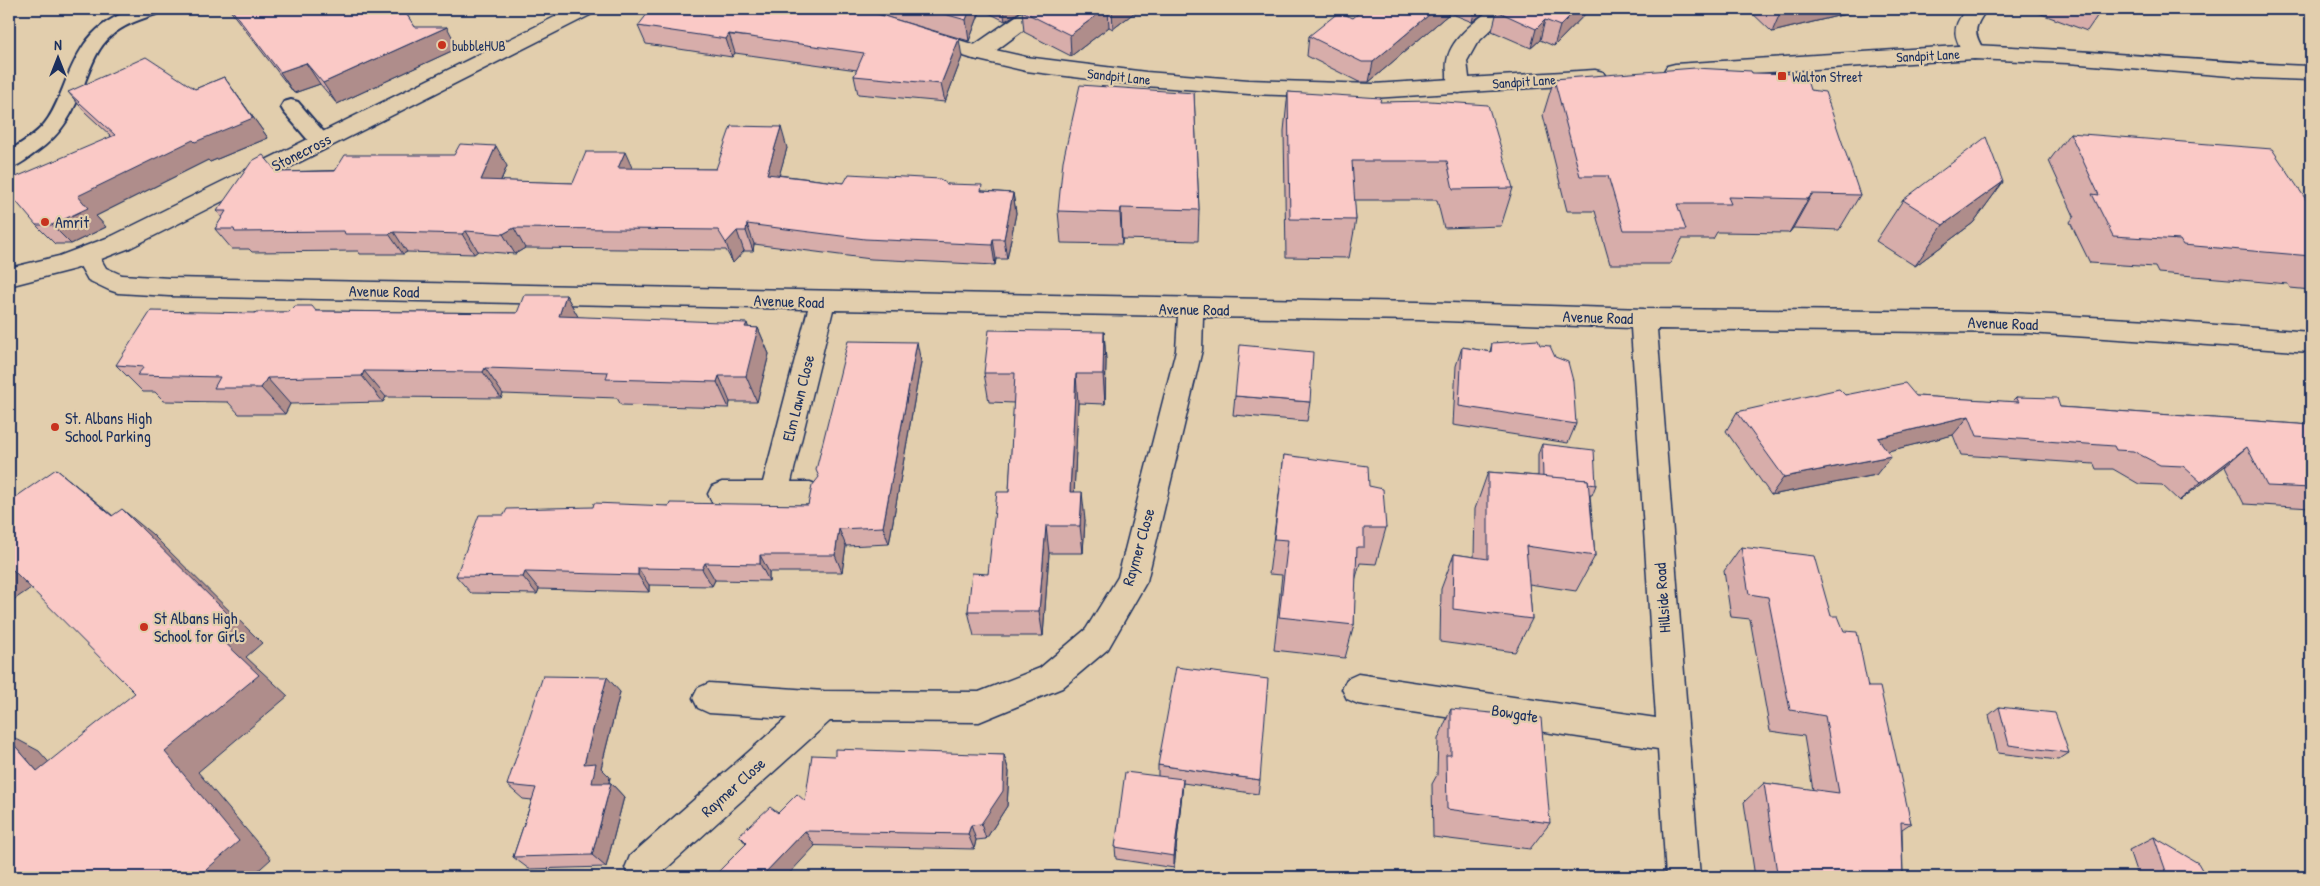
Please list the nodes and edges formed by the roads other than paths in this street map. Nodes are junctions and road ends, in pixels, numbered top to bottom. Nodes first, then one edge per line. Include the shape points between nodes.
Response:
1 (152, 9) edge
2 (587, 9) edge
3 (1039, 9) edge
4 (1503, 9) edge
5 (1976, 9) edge
6 (908, 32) edge
7 (1974, 52) junction
8 (978, 53) junction
9 (1656, 72) edge
10 (2311, 73) edge
11 (1616, 75) edge
12 (1458, 86) junction
13 (291, 107) dead end
14 (320, 142) junction
15 (9, 161) edge
16 (87, 257) junction
17 (9, 277) edge
18 (822, 302) junction
19 (1191, 308) junction
20 (1643, 318) junction
21 (2311, 342) edge
22 (722, 494) dead end
23 (774, 494) junction
24 (810, 494) edge
25 (1358, 689) dead end
26 (709, 698) dead end
27 (824, 706) junction
28 (1672, 736) junction
29 (642, 868) dead end
30 (1683, 877) edge

1 - 15 lane via 116,23 103,32 88,54 69,102 53,128
2 - 14 street, Stonecross
3 - 8 street
4 - 12 street via 1468,39 1456,61
5 - 7 street via 1965,25 1964,35
6 - 8 street, Sandpit Lane
7 - 9 street, Sandpit Lane
7 - 10 street, Sandpit Lane
8 - 12 street, Sandpit Lane via 1084,72 1227,85 1373,92
11 - 12 street, Sandpit Lane
13 - 14 lane
14 - 16 street, Stonecross
16 - 17 street, Stonecross
16 - 18 street, Avenue Road via 97,274 118,284 160,287
18 - 19 street, Avenue Road
18 - 23 street, Elm Lawn Close
19 - 20 street, Avenue Road
19 - 27 street, Raymer Close via 1189,350 1132,581 1097,638 1051,678 979,707
20 - 21 street, Avenue Road via 1998,323 2106,327
20 - 28 street, Hillside Road
22 - 23 street
23 - 24 street
25 - 28 street, Bowgate
26 - 27 street, Raymer Close
27 - 29 street, Raymer Close
28 - 30 street, Hillside Road

